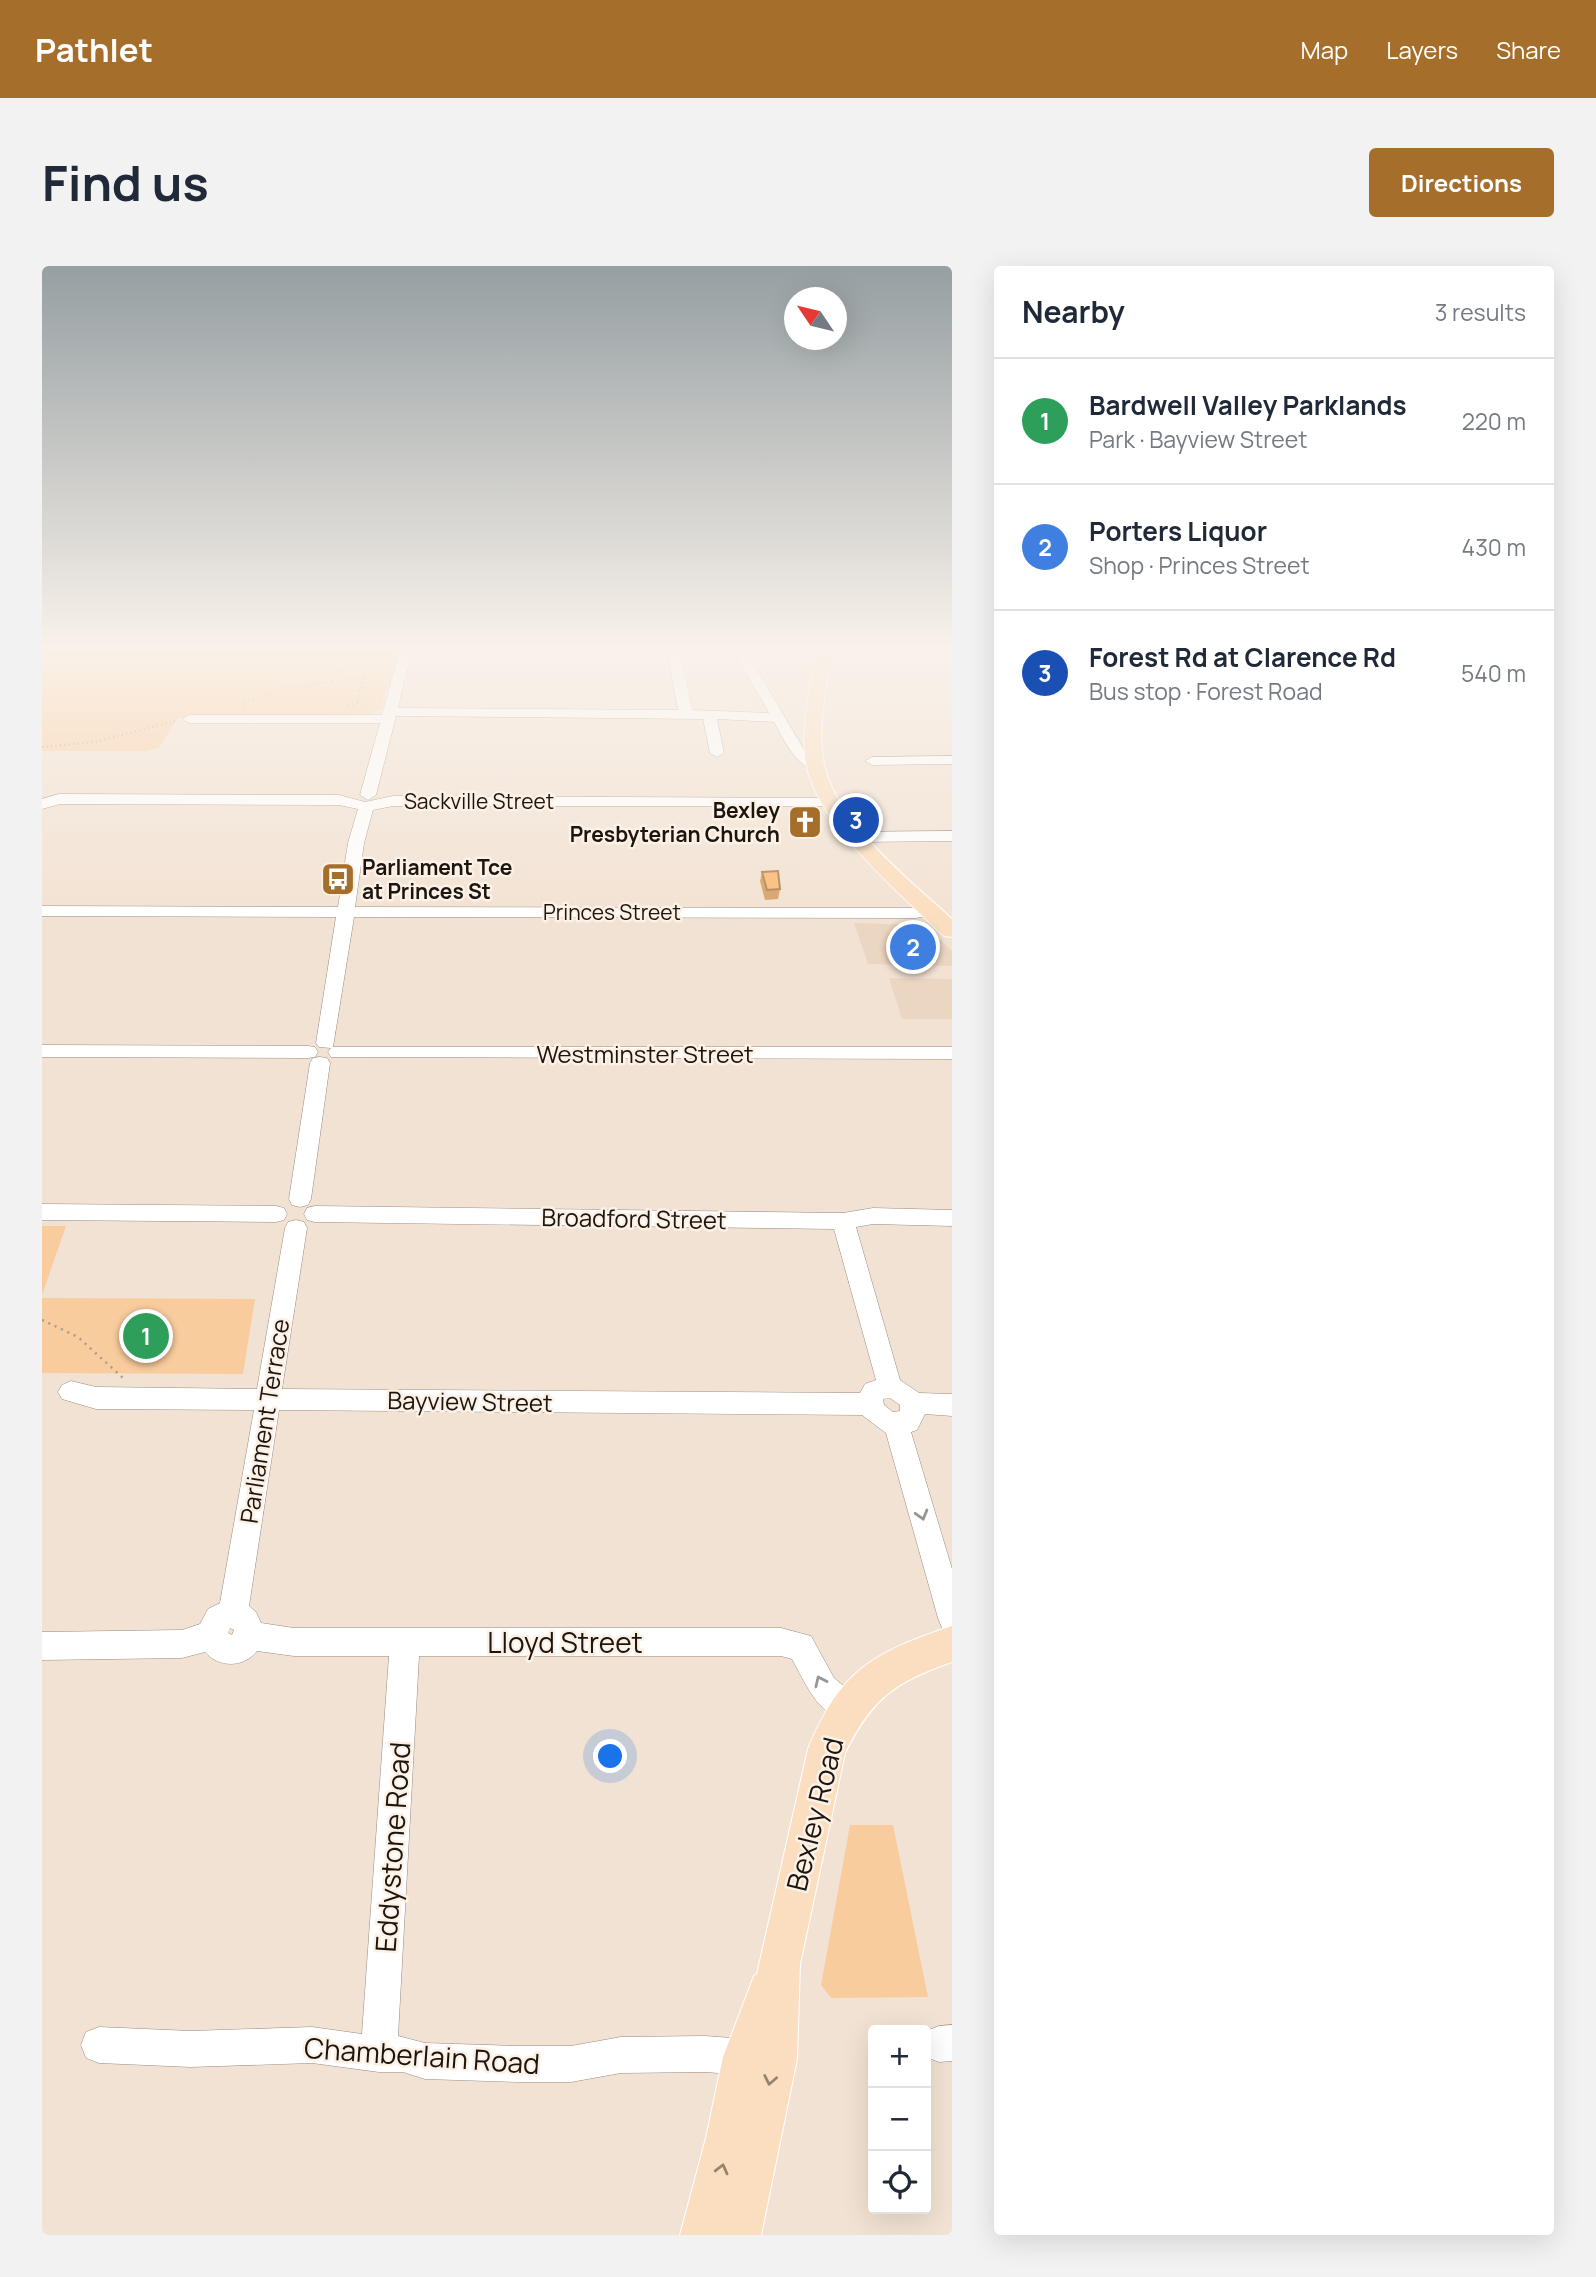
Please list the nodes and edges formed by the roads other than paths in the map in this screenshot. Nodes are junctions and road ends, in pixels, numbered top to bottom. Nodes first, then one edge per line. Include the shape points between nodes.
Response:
1 (383, 738) edge
2 (714, 738) edge
3 (790, 738) edge
4 (816, 738) edge
5 (717, 753) dead end
6 (952, 760) edge
7 (873, 761) dead end
8 (816, 767) junction
9 (832, 801) junction
10 (366, 802) junction
11 (43, 803) edge
12 (952, 836) edge
13 (857, 837) junction
14 (930, 910) junction
15 (42, 911) edge
16 (345, 911) junction
17 (952, 931) edge
18 (42, 1051) edge
19 (323, 1053) junction
20 (952, 1053) edge
21 (42, 1212) edge
22 (297, 1214) junction
23 (952, 1217) edge
24 (843, 1221) junction
25 (890, 1387) junction
26 (71, 1392) dead end
27 (267, 1399) junction
28 (913, 1403) junction
29 (870, 1404) junction
30 (952, 1405) edge
31 (900, 1437) junction
32 (952, 1618) edge
33 (232, 1628) junction
34 (405, 1641) junction
35 (952, 1644) edge
36 (42, 1646) edge
37 (847, 1709) junction
38 (779, 1964) junction
39 (99, 2045) dead end
40 (379, 2053) junction
41 (745, 2057) junction
42 (704, 2235) edge
43 (737, 2235) edge

1 - 10 street, Parliament Terrace
2 - 5 street
3 - 8 street
4 - 8 main road
6 - 7 street
8 - 9 main road
9 - 10 street, Sackville Street
9 - 13 main road
10 - 11 street, Sackville Street via 59,799
10 - 16 street, Parliament Terrace
12 - 13 street
13 - 14 main road
14 - 16 street, Princes Street
14 - 17 main road
15 - 16 street, Princes Street
16 - 19 street, Parliament Terrace
18 - 19 street, Westminster Street
19 - 20 street, Westminster Street
19 - 22 street, Parliament Terrace
21 - 22 street, Broadford Street
22 - 24 street, Broadford Street
22 - 27 street, Parliament Terrace
23 - 24 street, Broadford Street via 873,1216
24 - 25 street
25 - 28 street
25 - 29 street via 874,1391
26 - 27 street, Bayview Street via 96,1398
27 - 29 street, Bayview Street
27 - 33 street, Parliament Terrace
28 - 30 street
28 - 31 street via 912,1417
29 - 31 street
31 -> 32 street
33 - 34 street, Lloyd Street via 294,1642
33 - 36 street, Lloyd Street via 182,1644
37 -> 34 street, Lloyd Street via 820,1687 801,1646 781,1642
34 - 40 street, Eddystone Road
35 - 37 main road, Bexley Road via 884,1673
37 - 38 main road, Bexley Road via 820,1772
38 - 41 main road, Bexley Road
38 -> 43 main road, Bexley Road via 775,2059
39 - 40 street, Chamberlain Road via 191,2049 312,2045
40 - 41 street, Chamberlain Road via 425,2061 519,2064 571,2064 621,2055
42 -> 41 main road, Bexley Road

